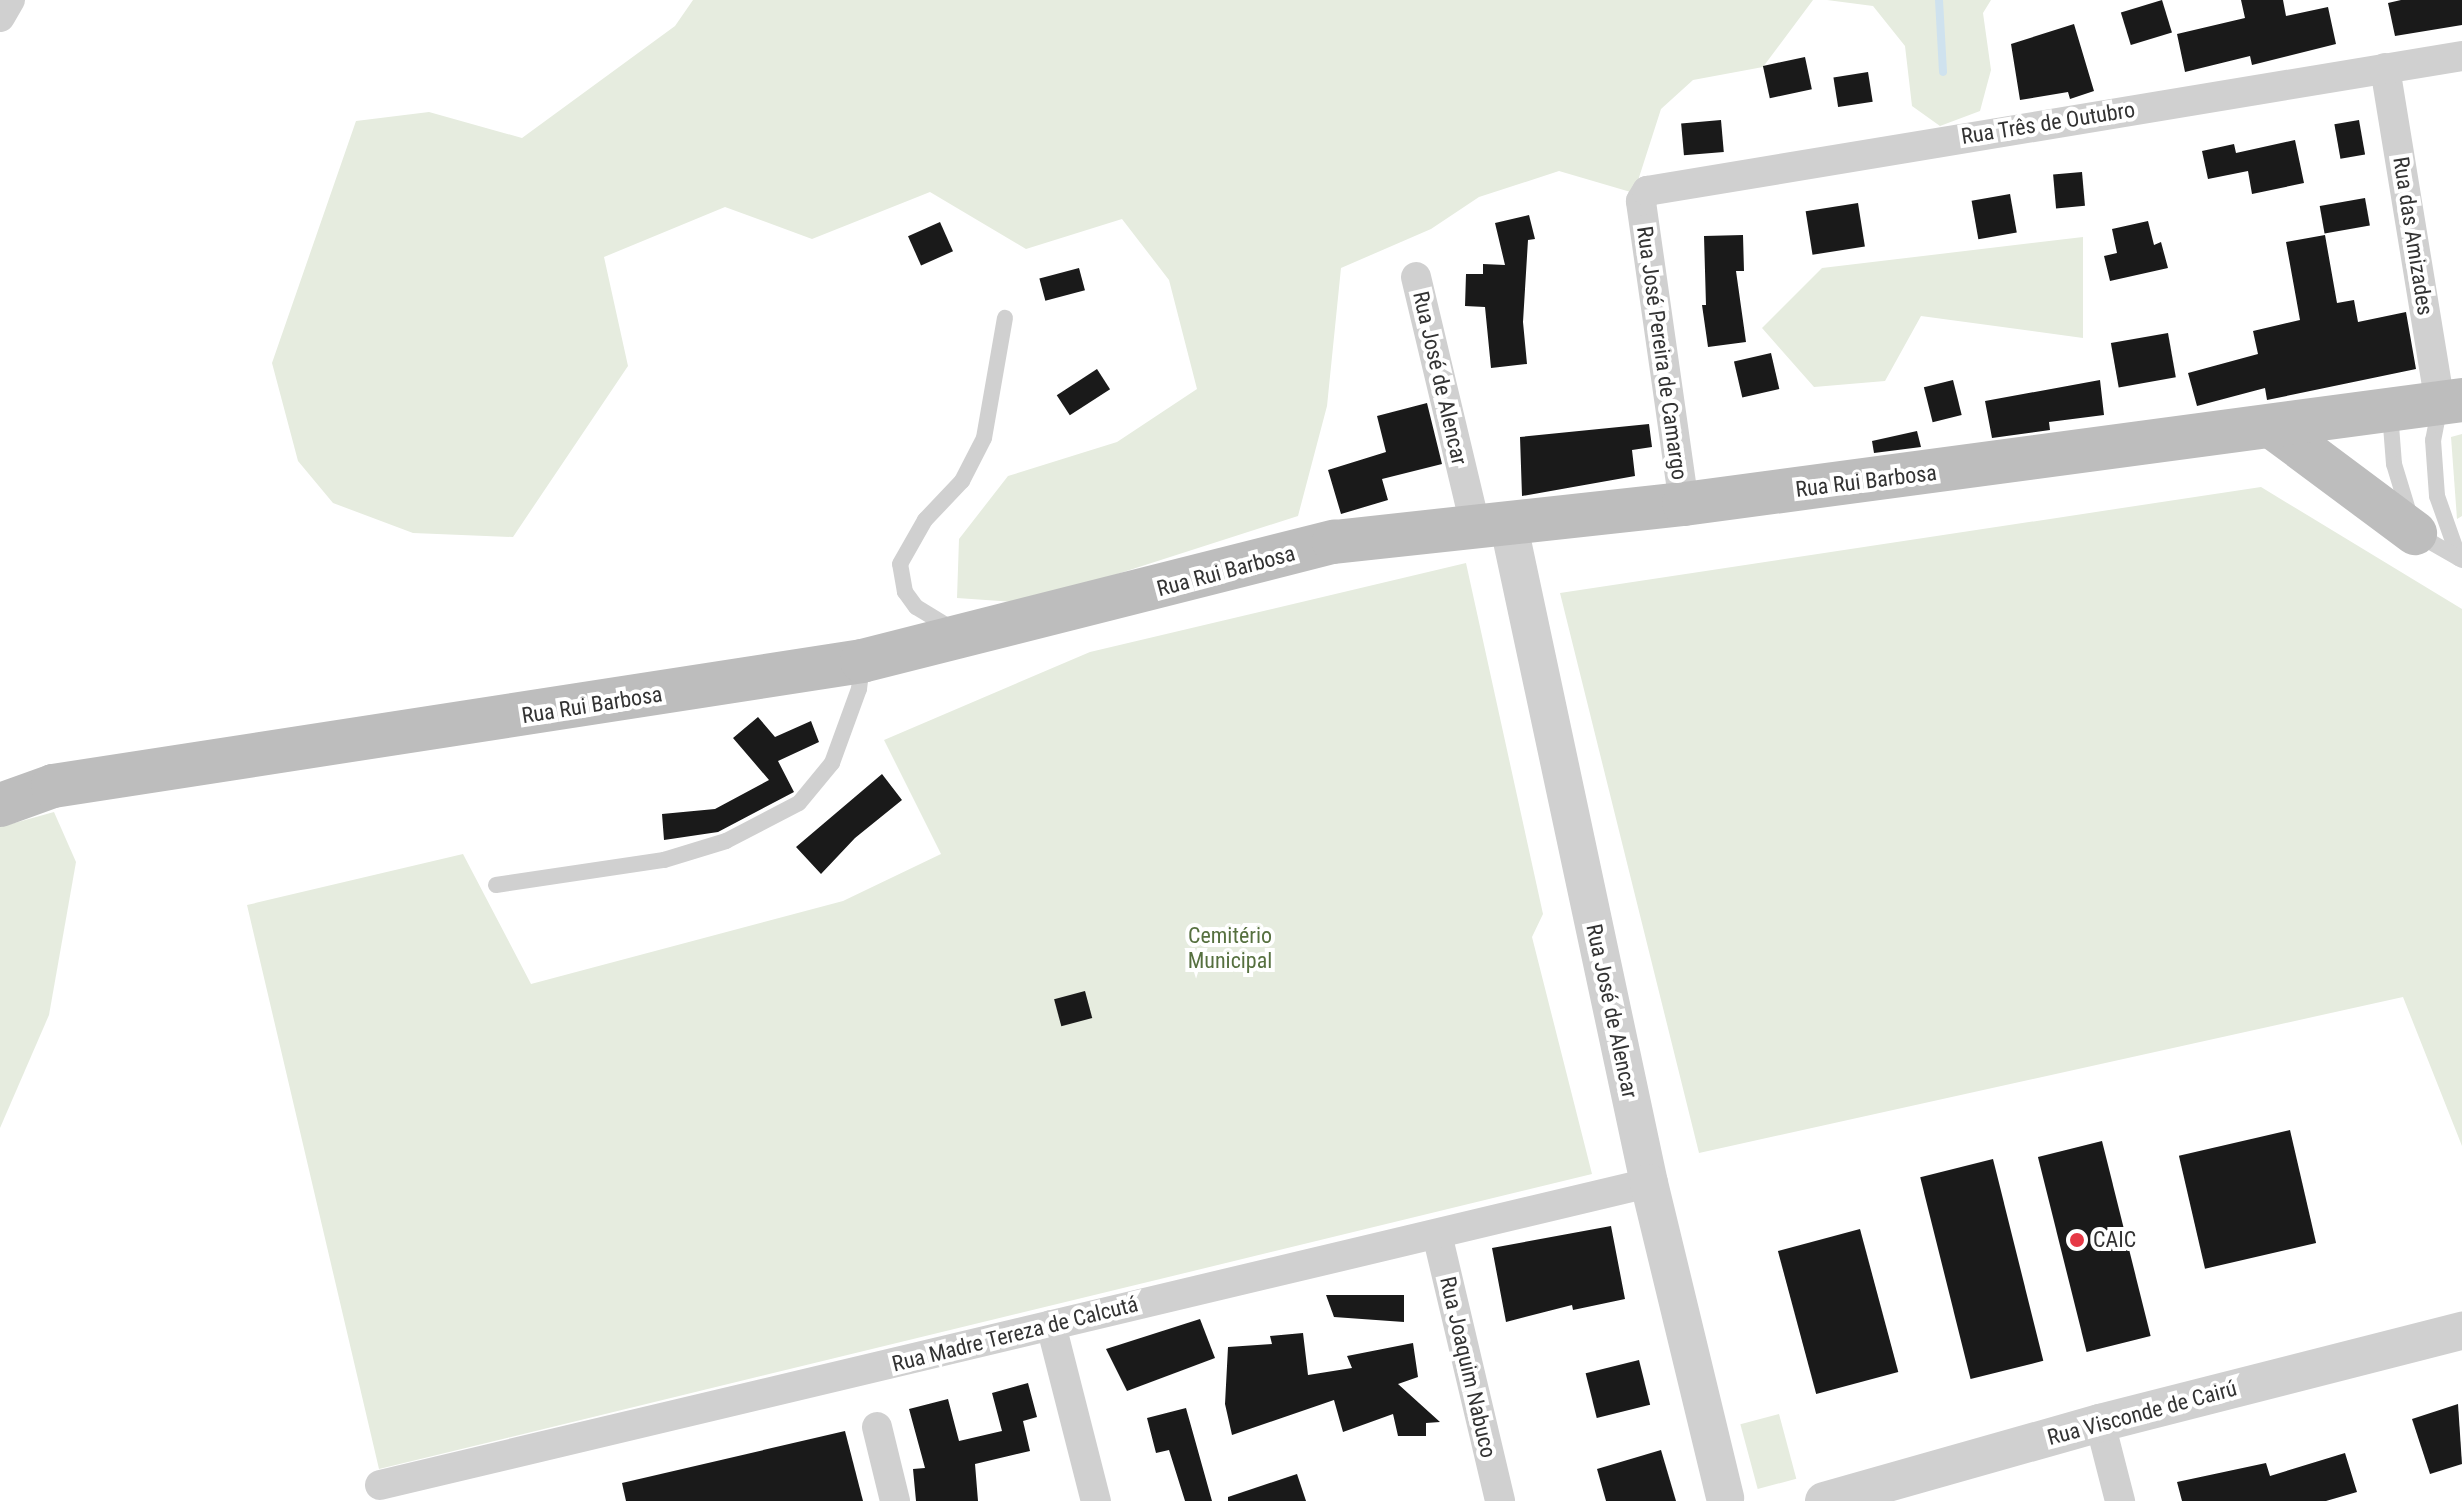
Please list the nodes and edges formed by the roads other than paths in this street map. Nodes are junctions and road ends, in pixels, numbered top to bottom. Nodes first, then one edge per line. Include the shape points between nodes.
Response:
1 (10, 0) edge
2 (0, 17) edge
3 (2462, 56) edge
4 (2385, 68) junction
5 (1641, 201) joint
6 (1416, 277) dead end
7 (1005, 318) dead end
8 (2451, 402) edge
9 (2390, 408) junction
10 (2274, 428) junction
11 (1684, 504) junction
12 (1491, 524) junction
13 (2415, 533) junction
14 (2460, 559) edge
15 (966, 637) junction
16 (862, 661) junction
17 (0, 805) edge
18 (496, 885) dead end
19 (1649, 1183) junction
20 (1437, 1234) junction
21 (1051, 1325) junction
22 (2462, 1331) edge
23 (2100, 1423) junction
24 (877, 1427) dead end
25 (380, 1485) dead end
26 (1727, 1500) edge
27 (895, 1501) edge
28 (1096, 1501) edge
29 (1500, 1501) edge
30 (1824, 1501) edge
31 (2120, 1501) edge

1 - 2 street
3 - 4 street, Rua Três de Outubro
4 - 5 street, Rua Três de Outubro via 1655,187
4 - 8 street, Rua das Amizades
5 - 11 street, Rua José Pereira de Camargo
6 - 12 street, Rua José de Alencar
7 - 15 lane via 984,438 962,481 925,520 900,564 905,592 916,607
8 - 9 main road, Rua Rui Barbosa
8 - 14 lane via 2433,440 2435,484
9 - 10 main road, Rua Rui Barbosa
9 - 13 lane via 2394,464
10 - 11 main road, Rua Rui Barbosa
10 - 13 main road
11 - 12 main road, Rua Rui Barbosa
12 - 15 main road, Rua Rui Barbosa via 1334,542
12 - 19 street, Rua José de Alencar
13 - 14 lane
15 - 16 main road, Rua Rui Barbosa
16 - 17 main road, Rua Rui Barbosa via 53,786
16 - 18 lane via 859,689 832,763 799,803 726,841 664,860
19 - 20 street, Rua Madre Tereza de Calcutá
19 - 26 street, Rua José de Alencar
20 - 21 street, Rua Madre Tereza de Calcutá
20 - 29 street, Rua Joaquim Nabuco
21 - 25 street, Rua Madre Tereza de Calcutá
21 - 28 street
22 - 23 street, Rua Visconde de Cairú
23 - 30 street, Rua Visconde de Cairú
23 - 31 street
24 - 27 street

